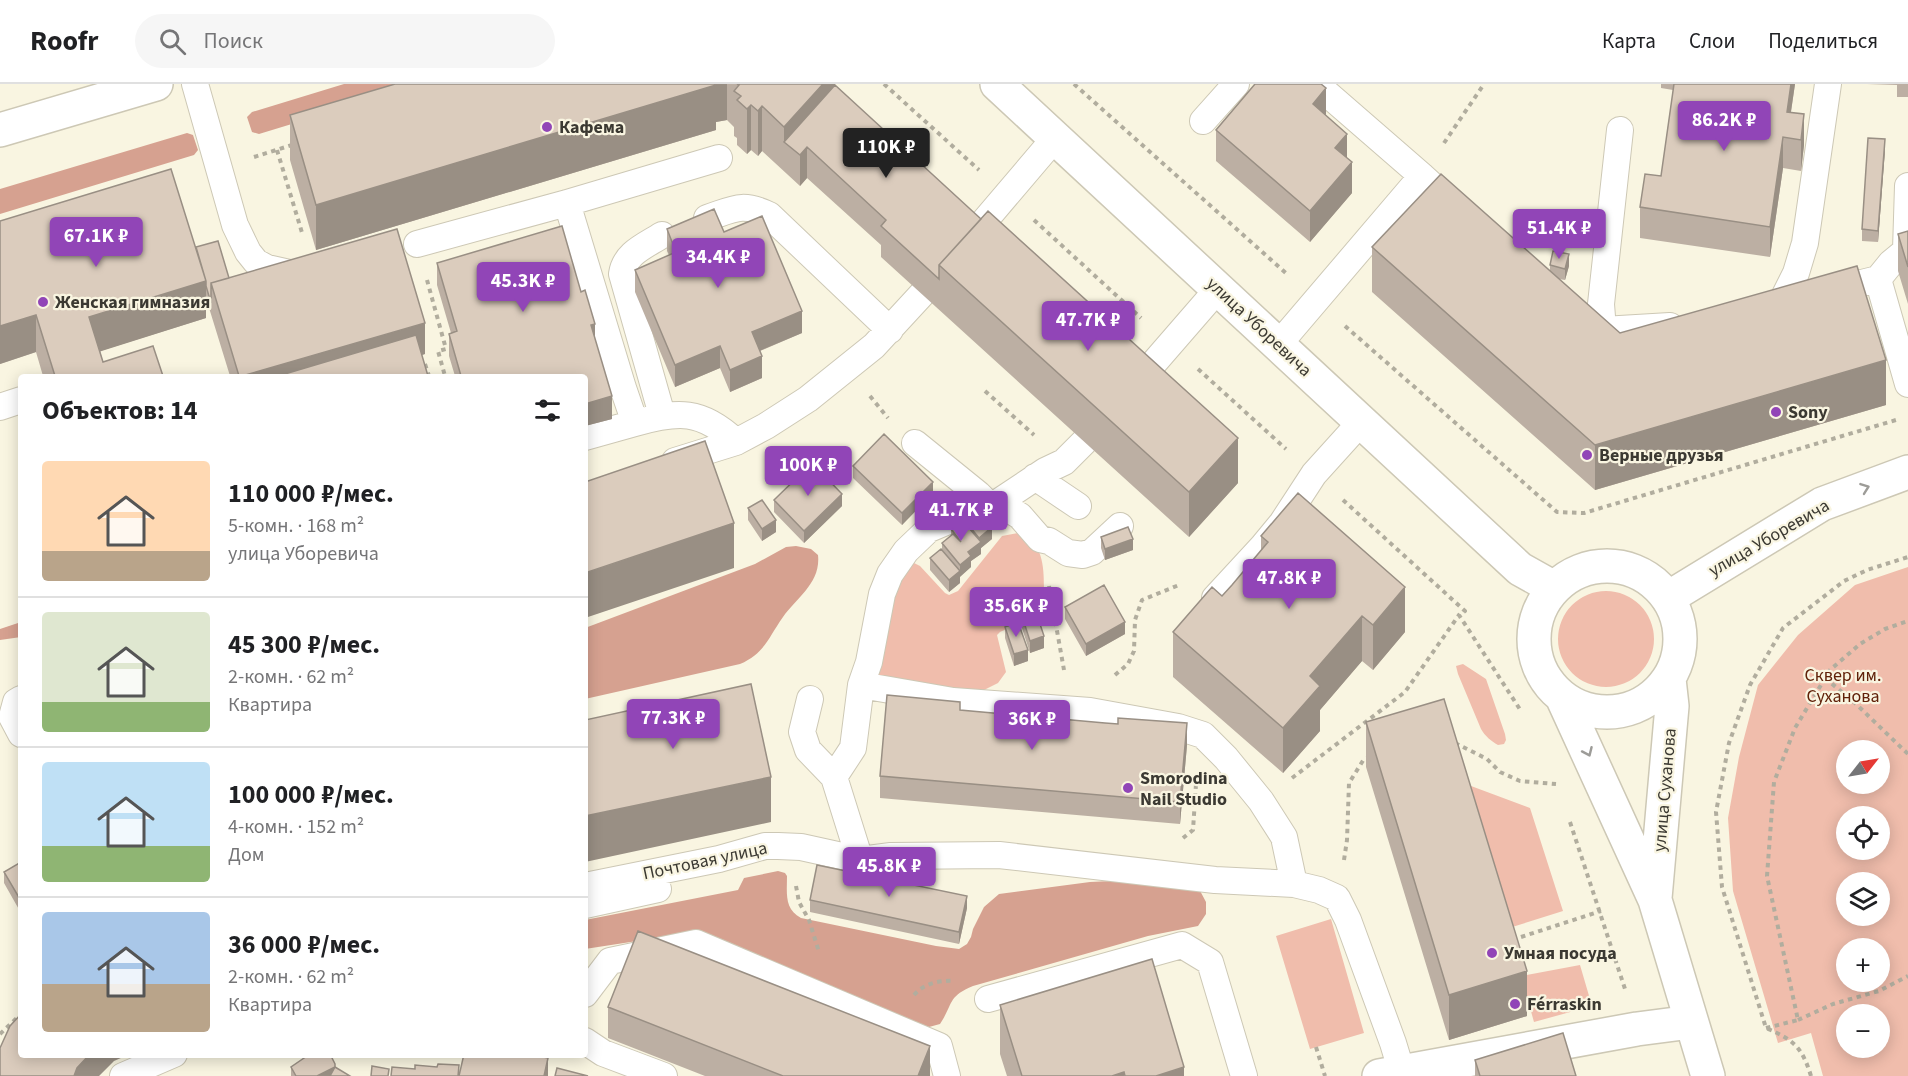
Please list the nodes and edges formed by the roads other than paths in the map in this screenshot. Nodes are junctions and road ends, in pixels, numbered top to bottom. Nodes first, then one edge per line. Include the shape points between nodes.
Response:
1 (156, 84) edge
2 (195, 84) edge
3 (1236, 84) edge
4 (1317, 84) edge
5 (1828, 84) edge
6 (1009, 88) edge
7 (1203, 121) dead end
8 (0, 130) edge
9 (1620, 130) dead end
10 (1055, 138) junction
11 (719, 158) dead end
12 (1422, 176) junction
13 (1908, 186) edge
14 (567, 203) junction
15 (707, 218) edge
16 (1471, 220) edge
17 (662, 235) dead end
18 (969, 239) edge
19 (417, 244) dead end
20 (1907, 250) edge
21 (322, 269) edge
22 (1878, 279) junction
23 (1218, 289) junction
24 (922, 294) edge
25 (1564, 304) edge
26 (1696, 321) edge
27 (890, 330) junction
28 (1603, 330) junction
29 (1278, 345) junction
30 (1908, 384) edge
31 (1133, 387) edge
32 (18, 401) edge
33 (0, 406) edge
34 (662, 415) junction
35 (1361, 422) junction
36 (635, 423) junction
37 (588, 436) edge
38 (736, 442) junction
39 (1084, 442) edge
40 (915, 443) dead end
41 (650, 470) edge
42 (1908, 472) edge
43 (1035, 477) junction
44 (1078, 506) dead end
45 (991, 507) junction
46 (1120, 526) dead end
47 (1520, 569) junction
48 (1554, 588) junction
49 (1215, 598) edge
50 (1668, 598) junction
51 (1533, 641) junction
52 (1669, 679) junction
53 (861, 685) junction
54 (810, 699) dead end
55 (1563, 699) junction
56 (18, 701) edge
57 (18, 728) edge
58 (834, 777) junction
59 (719, 859) junction
60 (848, 859) junction
61 (1294, 884) junction
62 (588, 885) edge
63 (1655, 900) junction
64 (588, 904) edge
65 (588, 990) edge
66 (988, 999) dead end
67 (1691, 1022) junction
68 (588, 1043) edge
69 (165, 1058) edge
70 (1395, 1074) edge
71 (123, 1076) edge
72 (664, 1076) edge
73 (947, 1076) edge
74 (1244, 1076) edge
75 (1708, 1076) edge

1 - 8 main road
2 - 21 lane via 235,225 248,252 267,268 296,276
3 - 7 lane
4 - 12 lane
5 - 22 lane via 1805,243 1796,273 1770,306
6 - 10 main road, улица Уборевича
9 - 28 lane via 1601,304
10 - 18 lane
10 - 23 main road, улица Уборевича
11 - 14 lane
12 - 16 lane
12 - 29 lane
13 - 20 lane
14 - 19 lane
14 - 36 lane
15 - 27 lane via 752,207 769,214
17 - 34 lane via 631,255 623,264 622,274
20 - 22 lane
22 - 30 lane
23 - 29 main road, улица Уборевича
23 - 31 lane
24 - 27 lane
25 - 28 lane via 1587,323
26 - 28 lane via 1665,328
27 - 38 lane via 808,399
29 - 35 main road, улица Уборевича
32 - 33 lane
34 - 36 lane
34 - 38 lane via 711,421
35 - 47 main road, улица Уборевича
35 - 49 lane via 1314,474 1263,546
36 - 37 lane
38 - 41 lane
39 - 43 lane via 1064,462
40 - 45 lane
50 -> 42 main road, улица Уборевича via 1822,504
43 - 44 lane
43 - 45 lane
45 - 46 lane via 1010,510 1040,539 1068,553 1092,552
45 - 53 lane via 929,530 906,551 882,594
47 - 48 main road, улица Уборевича
47 - 51 main road
48 - 50 main road via 1586,569 1605,566 1646,577
48 - 51 main road via 1536,621
50 - 52 main road via 1680,638
51 - 55 main road via 1544,677
52 - 55 main road via 1644,703 1626,711 1588,711
52 - 63 main road, улица Суханова via 1672,706
53 - 58 lane via 853,748
53 - 61 lane via 953,701 1103,713 1203,735 1261,801 1284,837
54 - 58 lane via 802,732 808,750
55 -> 63 main road, улица Суханова
56 - 57 lane via 12,711
58 - 60 lane
59 - 60 lane, Почтовая улица via 771,846 801,847
59 - 62 lane, Почтовая улица
59 - 64 lane via 714,876
60 - 61 lane via 999,855 1215,880
61 - 70 lane via 1337,898 1348,920
63 - 67 main road, улица Суханова
65 - 73 lane via 610,961 696,943 939,1046
66 - 74 lane via 1182,945 1210,962
67 - 70 main road
67 - 75 main road, улица Суханова
68 - 72 lane via 603,1053
69 - 71 lane

